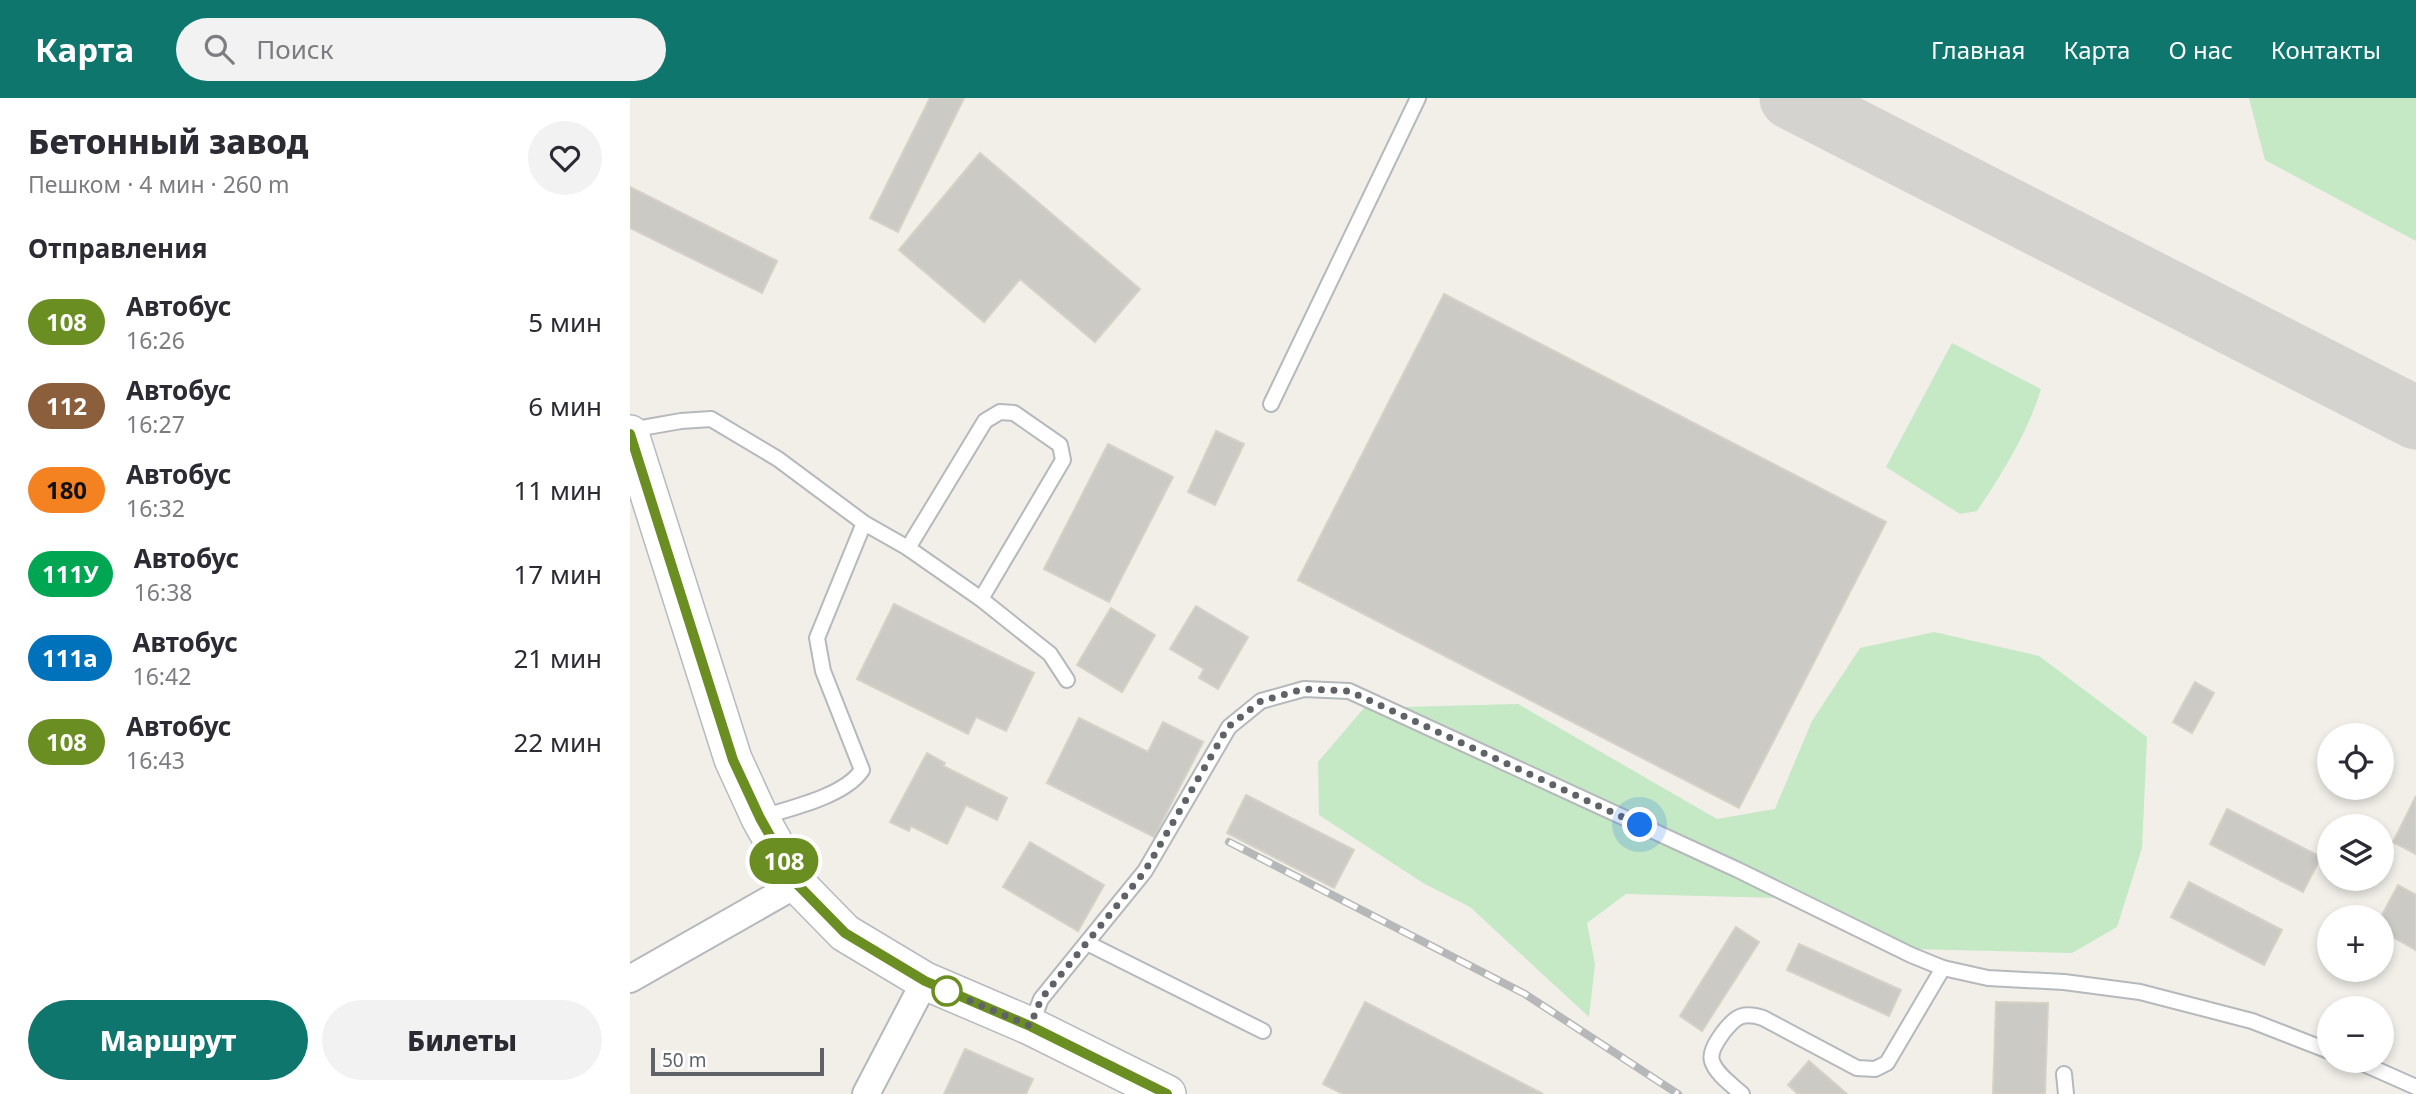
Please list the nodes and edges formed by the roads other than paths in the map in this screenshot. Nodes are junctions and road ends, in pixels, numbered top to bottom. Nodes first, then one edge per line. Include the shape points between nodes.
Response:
1 (1418, 98) edge
2 (1271, 404) dead end
3 (630, 432) edge
4 (864, 523) junction
5 (908, 548) junction
6 (981, 599) junction
7 (1067, 680) dead end
8 (760, 818) junction
9 (797, 884) junction
10 (1087, 943) junction
11 (1943, 968) junction
12 (630, 979) edge
13 (925, 981) junction
14 (1030, 1026) junction
15 (1263, 1031) dead end
16 (2317, 1046) edge
17 (2384, 1073) edge
18 (2064, 1074) dead end
19 (2416, 1087) edge
20 (1163, 1093) edge
21 (866, 1094) edge
22 (1742, 1094) edge
23 (2066, 1094) edge

1 - 2 lane
3 - 4 lane via 710,419 778,459
3 - 8 main road via 733,760
4 - 5 lane
4 - 8 lane via 817,638 823,671 862,770 855,781
5 - 6 lane
5 - 6 lane via 985,421 1000,412 1014,413 1060,445 1063,460
6 - 7 lane via 1050,654
8 - 9 main road
9 - 12 street
9 - 13 main road via 845,933
10 - 11 lane via 1145,871 1228,727 1261,701 1304,689 1349,691
10 - 14 lane via 1041,999
10 - 15 lane
11 - 16 lane via 1988,978 2140,992 2252,1021
11 - 22 lane via 1887,1063 1875,1069 1857,1068 1763,1018 1737,1018 1713,1046 1711,1059
13 - 14 main road
13 - 21 street
14 - 20 main road
17 - 19 lane
18 - 23 lane

